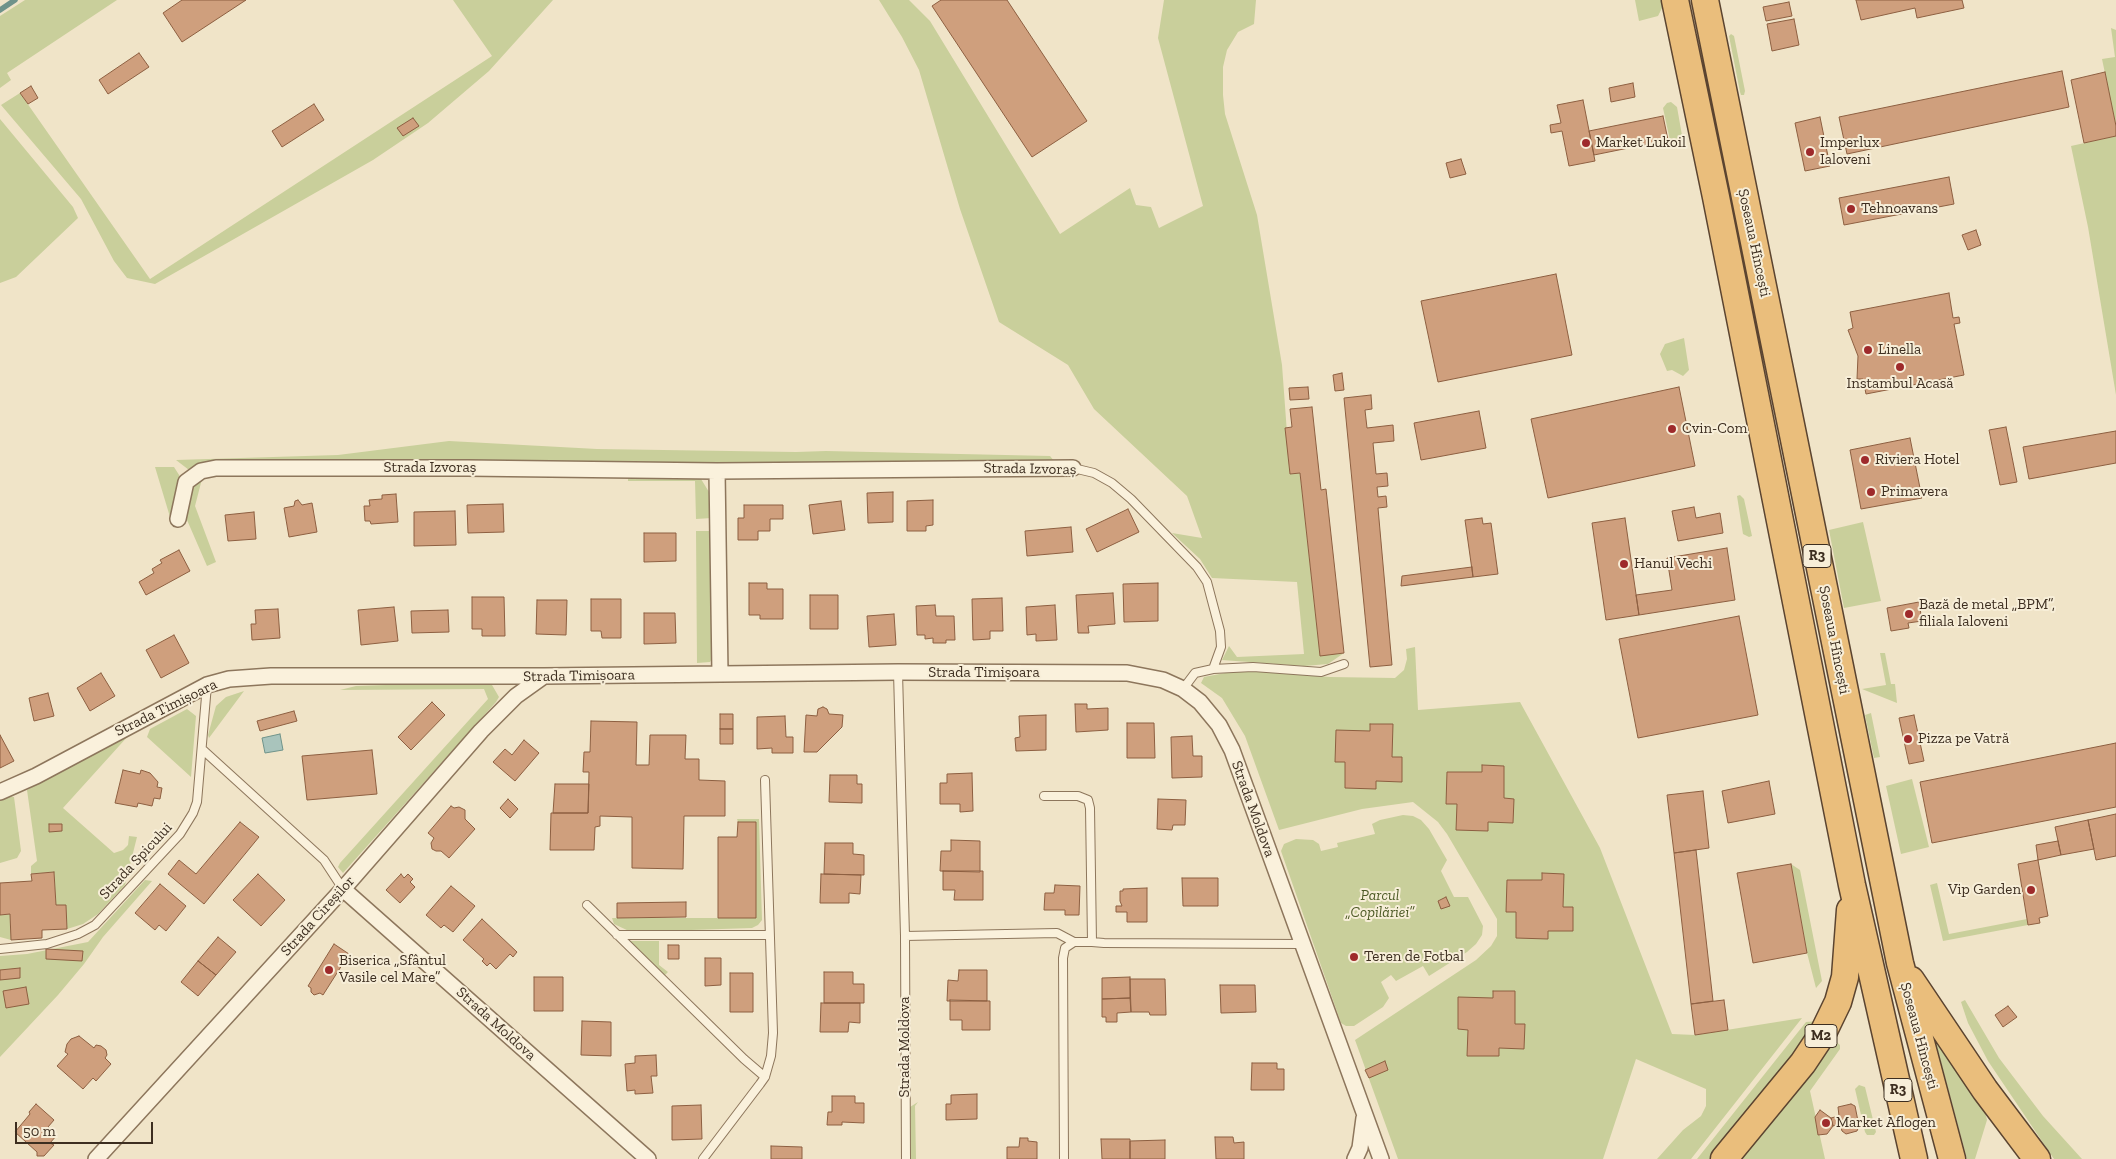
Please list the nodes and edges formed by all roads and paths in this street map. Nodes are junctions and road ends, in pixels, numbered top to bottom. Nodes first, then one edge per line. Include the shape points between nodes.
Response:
1 (1675, 0) edge
2 (1705, 0) edge
3 (1073, 468) joint
4 (716, 471) junction
5 (178, 519) dead end
6 (1344, 664) dead end
7 (1213, 669) junction
8 (898, 672) junction
9 (720, 674) junction
10 (544, 676) junction
11 (207, 685) junction
12 (1182, 689) junction
13 (203, 750) junction
14 (765, 780) dead end
15 (0, 792) edge
16 (1044, 796) dead end
17 (1852, 884) junction
18 (343, 889) junction
19 (587, 905) dead end
20 (617, 934) junction
21 (769, 935) junction
22 (905, 936) junction
23 (1074, 942) junction
24 (1092, 942) junction
25 (1301, 944) junction
26 (0, 949) edge
27 (1900, 963) junction
28 (765, 1077) junction
29 (1364, 1117) junction
30 (96, 1159) edge
31 (648, 1159) edge
32 (703, 1159) edge
33 (906, 1159) edge
34 (1064, 1159) edge
35 (1355, 1159) edge
36 (1381, 1159) edge
37 (1724, 1159) edge
38 (1914, 1159) edge
39 (1952, 1159) edge
40 (2037, 1159) edge

1 - 17 highway, Șoseaua Hîncești / R3
2 - 27 highway, Șoseaua Hîncești / R3
3 - 4 street, Strada Izvoraș
3 - 7 lane, Strada Izvoraș via 1094,473 1112,483 1198,566 1207,582 1220,631 1221,648
4 - 5 street, Strada Izvoraș via 216,468 200,471 186,482
4 - 9 street
6 - 7 lane via 1322,672 1253,667
7 - 12 lane via 1195,673
8 - 9 street, Strada Timișoara
8 - 12 street, Strada Timișoara via 1127,674 1163,680
8 - 22 lane, Strada Moldova
9 - 10 street, Strada Timișoara
10 - 11 street, Strada Timișoara via 271,676 229,679
10 - 18 street, Strada Cireșilor via 516,696 481,731
11 - 13 lane, Strada Spicului
11 - 15 street, Strada Timișoara
12 - 25 street, Strada Moldova via 1200,702 1219,725 1232,750
13 - 18 lane via 324,860
13 - 26 lane, Strada Spicului via 197,802 187,824 94,924 78,934 47,944
14 - 21 lane
16 - 24 lane via 1078,796 1088,800
17 - 37 highway, M2 via 1845,977 1838,1002 1803,1063
17 - 38 highway, Șoseaua Hîncești / R3
18 - 30 street, Strada Cireșilor
18 - 31 street, Strada Moldova
19 - 20 lane
20 - 21 lane
20 - 28 lane
21 - 28 lane via 773,1034 772,1056
22 - 23 lane via 1057,933
22 - 33 lane, Strada Moldova
23 - 24 lane
23 - 34 lane via 1065,948 1062,958
24 - 25 lane
25 - 29 street, Strada Moldova
27 - 39 highway, Șoseaua Hîncești / R3
27 - 40 highway via 1985,1090
28 - 32 lane
29 - 35 street, Strada Moldova via 1360,1148
29 - 36 street, Strada Moldova

